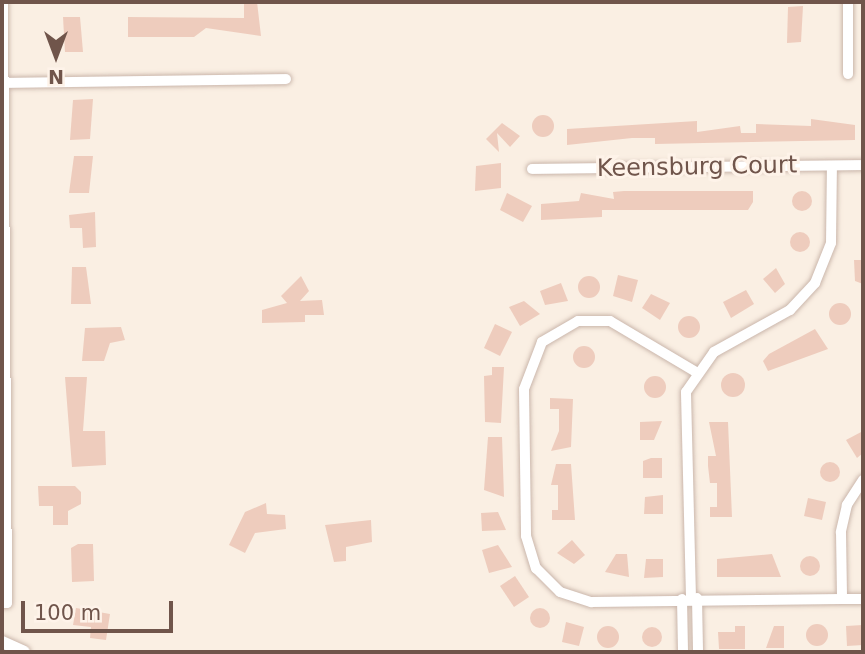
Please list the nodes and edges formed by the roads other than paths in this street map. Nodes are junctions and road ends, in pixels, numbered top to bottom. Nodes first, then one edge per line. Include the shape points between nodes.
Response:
1 (4, 2) edge
2 (848, 2) edge
3 (848, 74) dead end
4 (286, 79) dead end
5 (4, 83) junction
6 (863, 165) edge
7 (832, 166) junction
8 (531, 169) dead end
9 (4, 370) edge
10 (696, 372) junction
11 (863, 480) edge
12 (690, 599) junction
13 (842, 599) junction
14 (863, 599) edge
15 (2, 603) edge
16 (2, 642) edge
17 (24, 652) edge
18 (683, 652) edge
19 (698, 652) edge

1 - 5 street
2 - 3 street
4 - 5 street
5 - 9 street
6 - 7 street, Keensburg Court
7 - 8 street, Keensburg Court
7 - 10 street via 831,243 816,283 790,310 715,352
9 - 15 street via 7,603
10 - 12 street via 682,412
10 - 12 street via 623,326 587,319 542,342 524,389 526,536 540,575 560,592 585,601
11 - 13 street via 842,519
12 - 13 street
12 - 18 street
12 - 19 street
13 - 14 street
16 - 17 street

